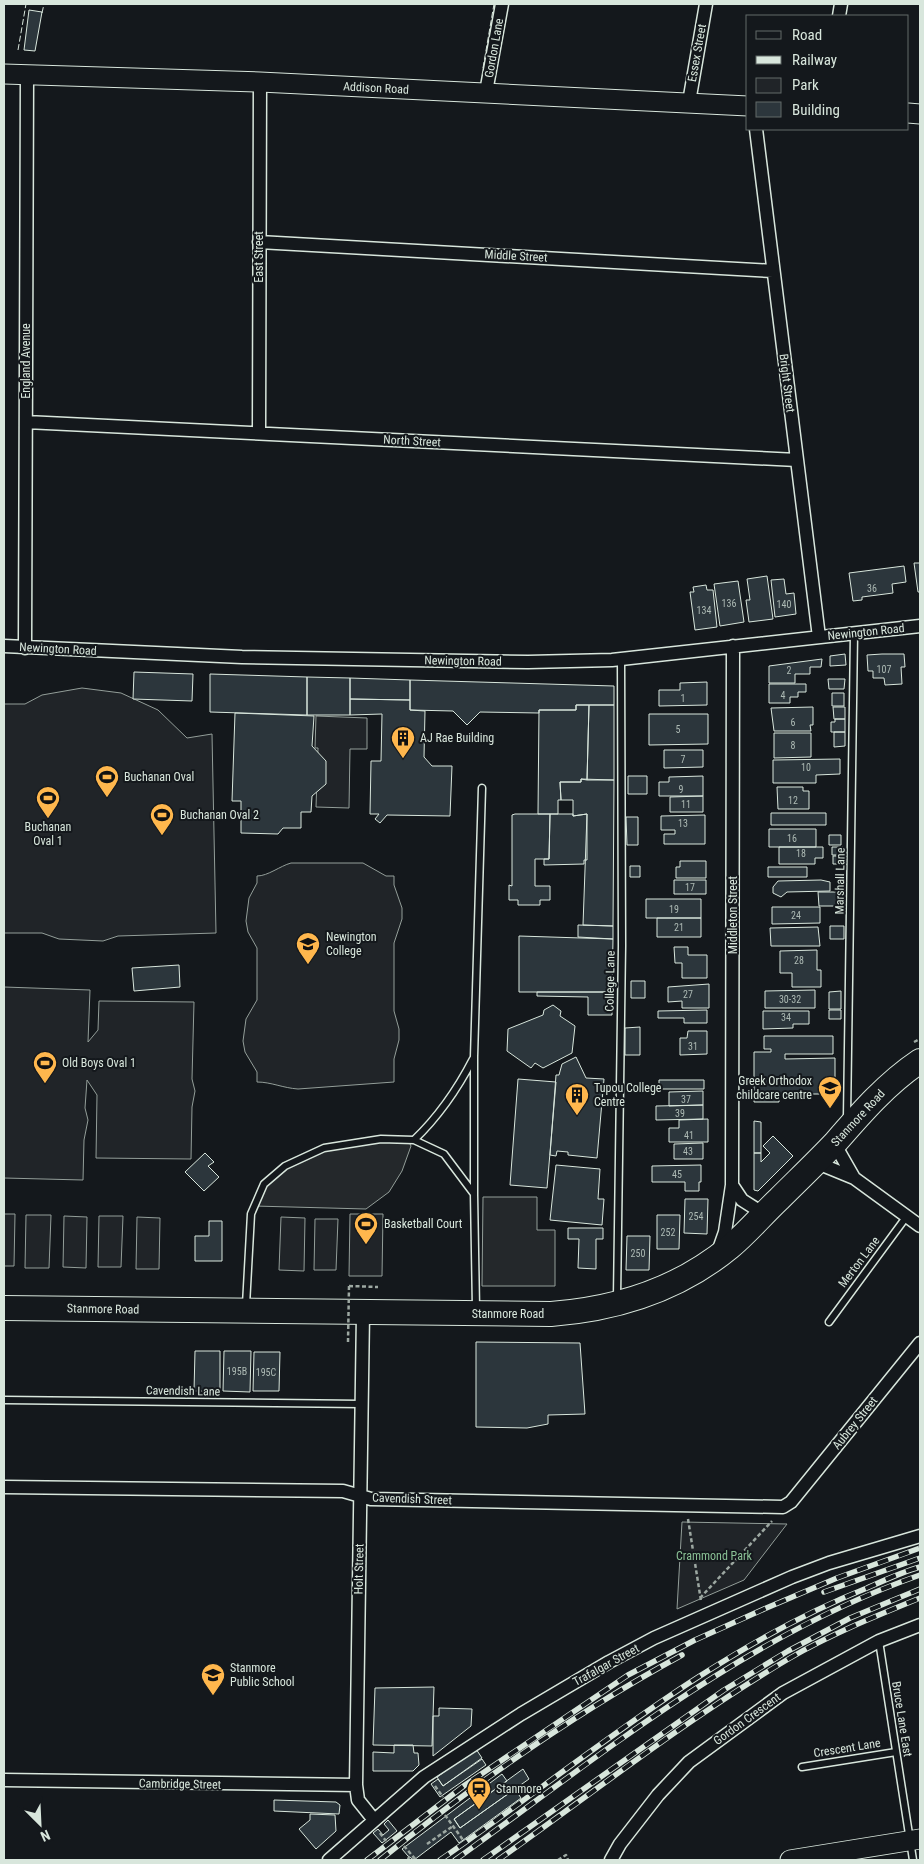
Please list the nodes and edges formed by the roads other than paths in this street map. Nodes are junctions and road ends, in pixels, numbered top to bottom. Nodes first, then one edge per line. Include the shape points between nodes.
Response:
1 (502, 4) edge
2 (706, 4) edge
3 (4, 74) edge
4 (27, 74) junction
5 (260, 82) junction
6 (486, 92) junction
7 (689, 102) junction
8 (746, 106) edge
9 (756, 130) edge
10 (259, 242) junction
11 (773, 271) junction
12 (26, 422) junction
13 (259, 433) junction
14 (797, 460) junction
15 (920, 629) edge
16 (854, 634) junction
17 (819, 637) junction
18 (4, 646) edge
19 (734, 646) junction
20 (25, 648) junction
21 (620, 659) junction
22 (482, 788) dead end
23 (474, 1057) junction
24 (920, 1062) edge
25 (841, 1136) junction
26 (414, 1140) junction
27 (815, 1162) junction
28 (854, 1178) junction
29 (732, 1185) junction
30 (474, 1194) junction
31 (764, 1214) junction
32 (908, 1216) junction
33 (920, 1226) edge
34 (716, 1258) junction
35 (617, 1296) junction
36 (4, 1308) edge
37 (246, 1312) junction
38 (364, 1313) junction
39 (476, 1314) junction
40 (829, 1322) dead end
41 (920, 1343) edge
42 (4, 1400) edge
43 (362, 1404) junction
44 (4, 1487) edge
45 (360, 1496) junction
46 (790, 1502) joint
47 (920, 1536) edge
48 (920, 1625) edge
49 (878, 1641) junction
50 (896, 1752) junction
51 (802, 1767) dead end
52 (4, 1780) edge
53 (356, 1785) junction
54 (374, 1820) junction
55 (915, 1840) edge
56 (329, 1860) edge
57 (611, 1860) edge
58 (790, 1860) edge
59 (913, 1860) edge

1 - 6 street, Gordon Lane
2 - 7 street, Essex Street
3 - 4 main road, Addison Road
4 - 5 main road, Addison Road
4 - 12 street, England Avenue
5 - 6 main road, Addison Road
5 - 10 street, East Street
6 - 7 main road, Addison Road
7 - 8 main road, Addison Road
9 - 11 street, Bright Street
10 - 11 street, Middle Street
10 - 13 street, East Street
11 - 14 street, Bright Street
12 - 13 street, North Street
12 - 20 street, England Avenue
13 - 14 street, North Street
14 - 17 street, Bright Street
15 - 16 street, Newington Road
16 - 17 street, Newington Road
16 - 25 lane, Marshall Lane
17 - 19 street, Newington Road
18 - 20 street, Newington Road
19 - 21 street, Newington Road
19 - 29 street, Middleton Street
20 - 21 street, Newington Road via 252,657 528,662
21 - 35 lane, College Lane via 622,946
22 - 23 lane
23 - 26 lane via 433,1122
23 - 30 lane
24 - 25 highway, Stanmore Road via 879,1094
25 - 27 highway, Stanmore Road
25 - 28 street
26 - 30 lane via 444,1154
26 - 37 lane via 381,1140 324,1148 285,1166 264,1184 251,1214
27 - 28 street
27 - 31 highway, Stanmore Road
28 - 32 street
29 - 31 street via 742,1200
29 - 34 street, Middleton Street via 725,1232
30 - 39 lane
31 - 34 highway, Stanmore Road
32 - 33 street
32 - 40 lane, Merton Lane
34 - 35 highway, Stanmore Road via 657,1292
35 - 39 highway, Stanmore Road via 598,1309 551,1314
36 - 37 highway, Stanmore Road
37 - 38 highway, Stanmore Road
38 - 39 highway, Stanmore Road
38 - 43 street, Holt Street
41 - 46 street, Aubrey Street
42 - 43 lane, Cavendish Lane
43 - 45 street, Holt Street
44 - 45 street, Cavendish Street via 343,1491
45 - 46 street, Cavendish Street via 371,1499 776,1508
45 - 53 street, Holt Street
47 - 54 street, Trafalgar Street via 792,1577 654,1638 481,1739 417,1783
48 - 49 street, Gordon Crescent
49 - 50 lane, Bruce Lane East
49 - 57 street, Gordon Crescent via 783,1693 690,1762 658,1795
50 - 51 lane, Crescent Lane
50 - 55 lane, Bruce Lane East
52 - 53 street, Cambridge Street
53 - 54 street, Holt Street via 358,1800
54 - 56 street, Trafalgar Street
55 - 58 main road
55 - 59 lane, Bruce Lane East

